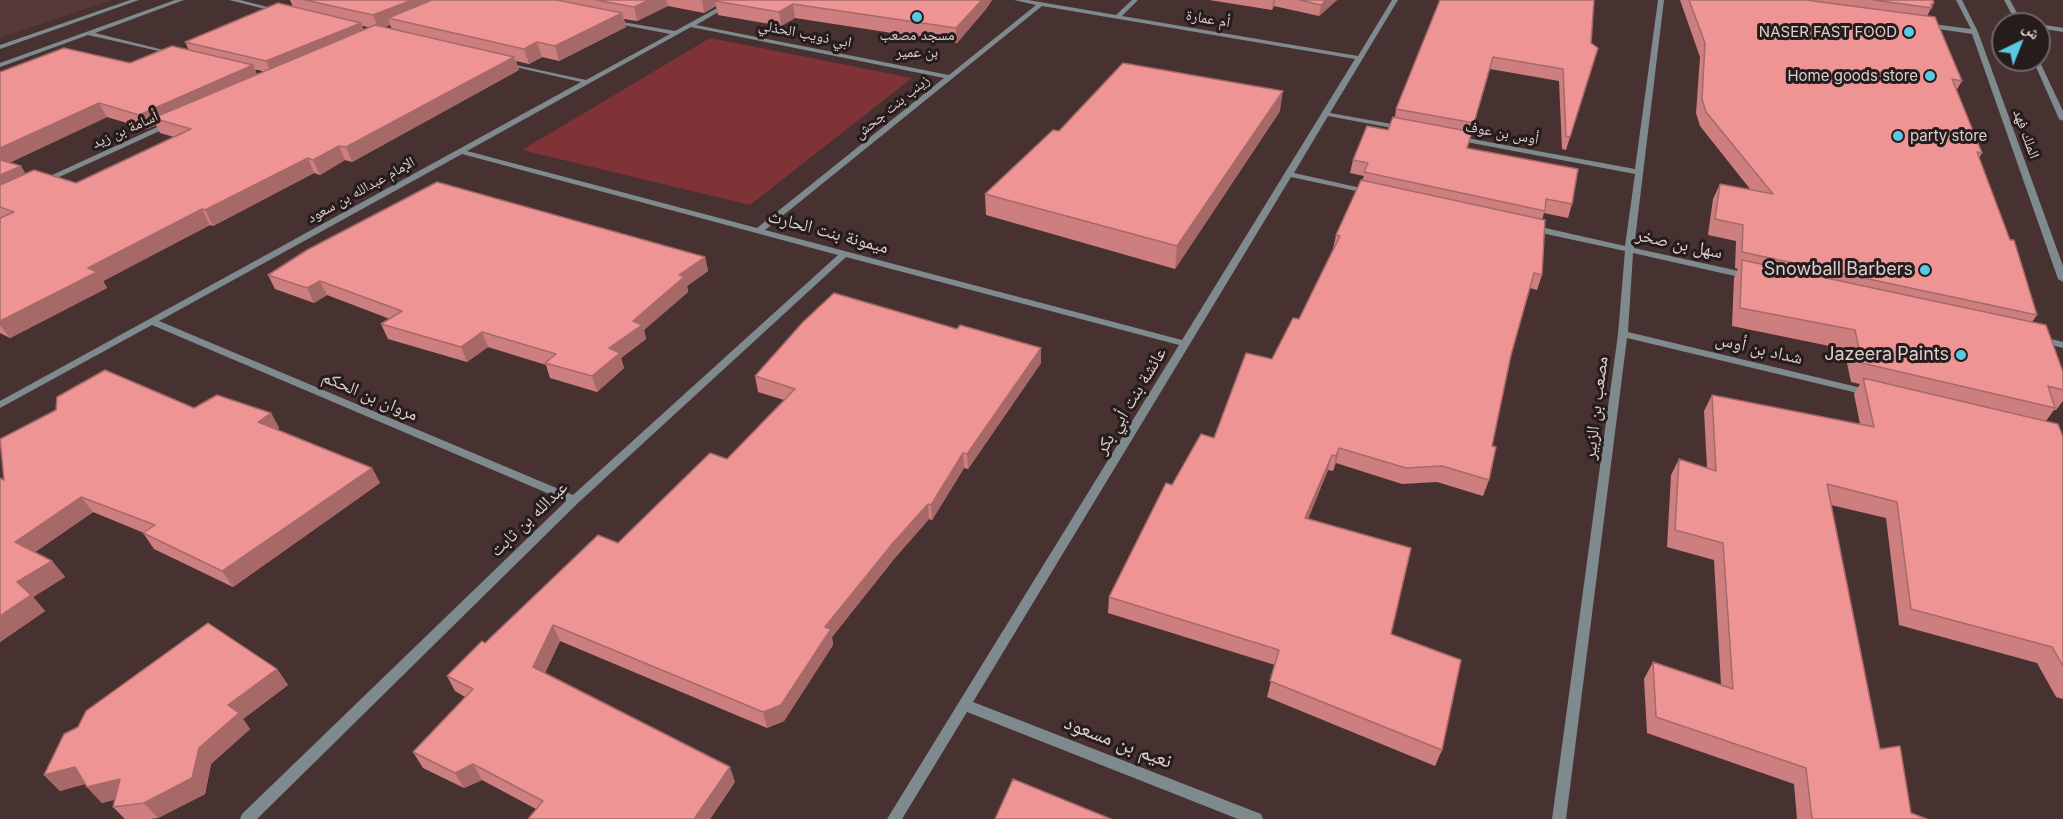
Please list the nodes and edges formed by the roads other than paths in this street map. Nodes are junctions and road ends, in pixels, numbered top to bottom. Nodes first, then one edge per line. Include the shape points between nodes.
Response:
1 (181, 0) edge
2 (232, 0) edge
3 (736, 0) edge
4 (1017, 0) edge
5 (1136, 0) edge
6 (1395, 0) edge
7 (1661, 0) edge
8 (1959, 0) edge
9 (130, 1) edge
10 (1041, 4) junction
11 (157, 9) junction
12 (289, 13) edge
13 (1116, 17) junction
14 (608, 20) edge
15 (1919, 24) edge
16 (689, 26) junction
17 (1975, 32) junction
18 (676, 33) junction
19 (89, 34) junction
20 (0, 47) edge
21 (181, 56) edge
22 (1359, 58) junction
23 (495, 61) edge
24 (0, 65) edge
25 (2042, 72) edge
26 (950, 77) junction
27 (588, 82) junction
28 (2060, 108) edge
29 (1326, 114) junction
30 (2063, 119) edge
31 (175, 122) edge
32 (1407, 129) edge
33 (1442, 135) edge
34 (462, 152) junction
35 (1639, 172) junction
36 (1289, 174) junction
37 (33, 186) edge
38 (1380, 194) edge
39 (1527, 227) edge
40 (759, 231) junction
41 (1629, 250) junction
42 (845, 253) junction
43 (1758, 278) edge
44 (2063, 279) edge
45 (153, 322) junction
46 (1623, 334) junction
47 (2028, 337) edge
48 (1185, 344) junction
49 (2063, 345) edge
50 (1878, 394) edge
51 (0, 405) edge
52 (574, 500) junction
53 (964, 705) junction
54 (247, 819) edge
55 (894, 819) edge
56 (1256, 819) edge
57 (1559, 819) edge

1 - 11 street
2 - 12 street
3 - 16 street, الإمام عبدالله بن سعود
4 - 10 street, أم عمارة
5 - 13 street
6 - 22 street, عائشة بنت أبي بكر
7 - 35 street, مصعب بن الزبير
8 - 17 street, الملك فهد
9 - 11 street
9 - 20 street
10 - 13 street, أم عمارة
10 - 26 street, زينب بنت جحش
11 - 19 street
13 - 22 street, أم عمارة
14 - 18 street
15 - 17 street
16 - 18 street, الإمام عبدالله بن سعود
16 - 26 street, ابي ذويب الحذلي
17 - 44 street, الملك فهد
18 - 27 street, الإمام عبدالله بن سعود
19 - 21 street
19 - 24 street
22 - 29 street, عائشة بنت أبي بكر
23 - 27 street
25 - 28 street
26 - 40 street, زينب بنت جحش
27 - 34 street, الإمام عبدالله بن سعود
28 - 30 street
29 - 32 street
29 - 36 street, عائشة بنت أبي بكر
31 - 37 street, أسامة بن زيد
33 - 35 street, أوس بن عوف
34 - 40 street, ميمونة بنت الحارث
34 - 45 street, الإمام عبدالله بن سعود
35 - 41 street, مصعب بن الزبير
36 - 38 street
36 - 48 street, عائشة بنت أبي بكر
39 - 41 street, سهل بن صخر
40 - 42 street, ميمونة بنت الحارث
41 - 43 street, سهل بن صخر
41 - 46 street, مصعب بن الزبير
42 - 48 street, ميمونة بنت الحارث
42 - 52 street, عبدالله بن ثابت
45 - 51 street, الإمام عبدالله بن سعود
45 - 52 street, مروان بن الحكم
46 - 50 street, شداد بن أوس
46 - 57 street, مصعب بن الزبير
47 - 49 street
48 - 53 street, عائشة بنت أبي بكر
52 - 54 street, عبدالله بن ثابت
53 - 55 street, عائشة بنت أبي بكر
53 - 56 street, نعيم بن مسعود

